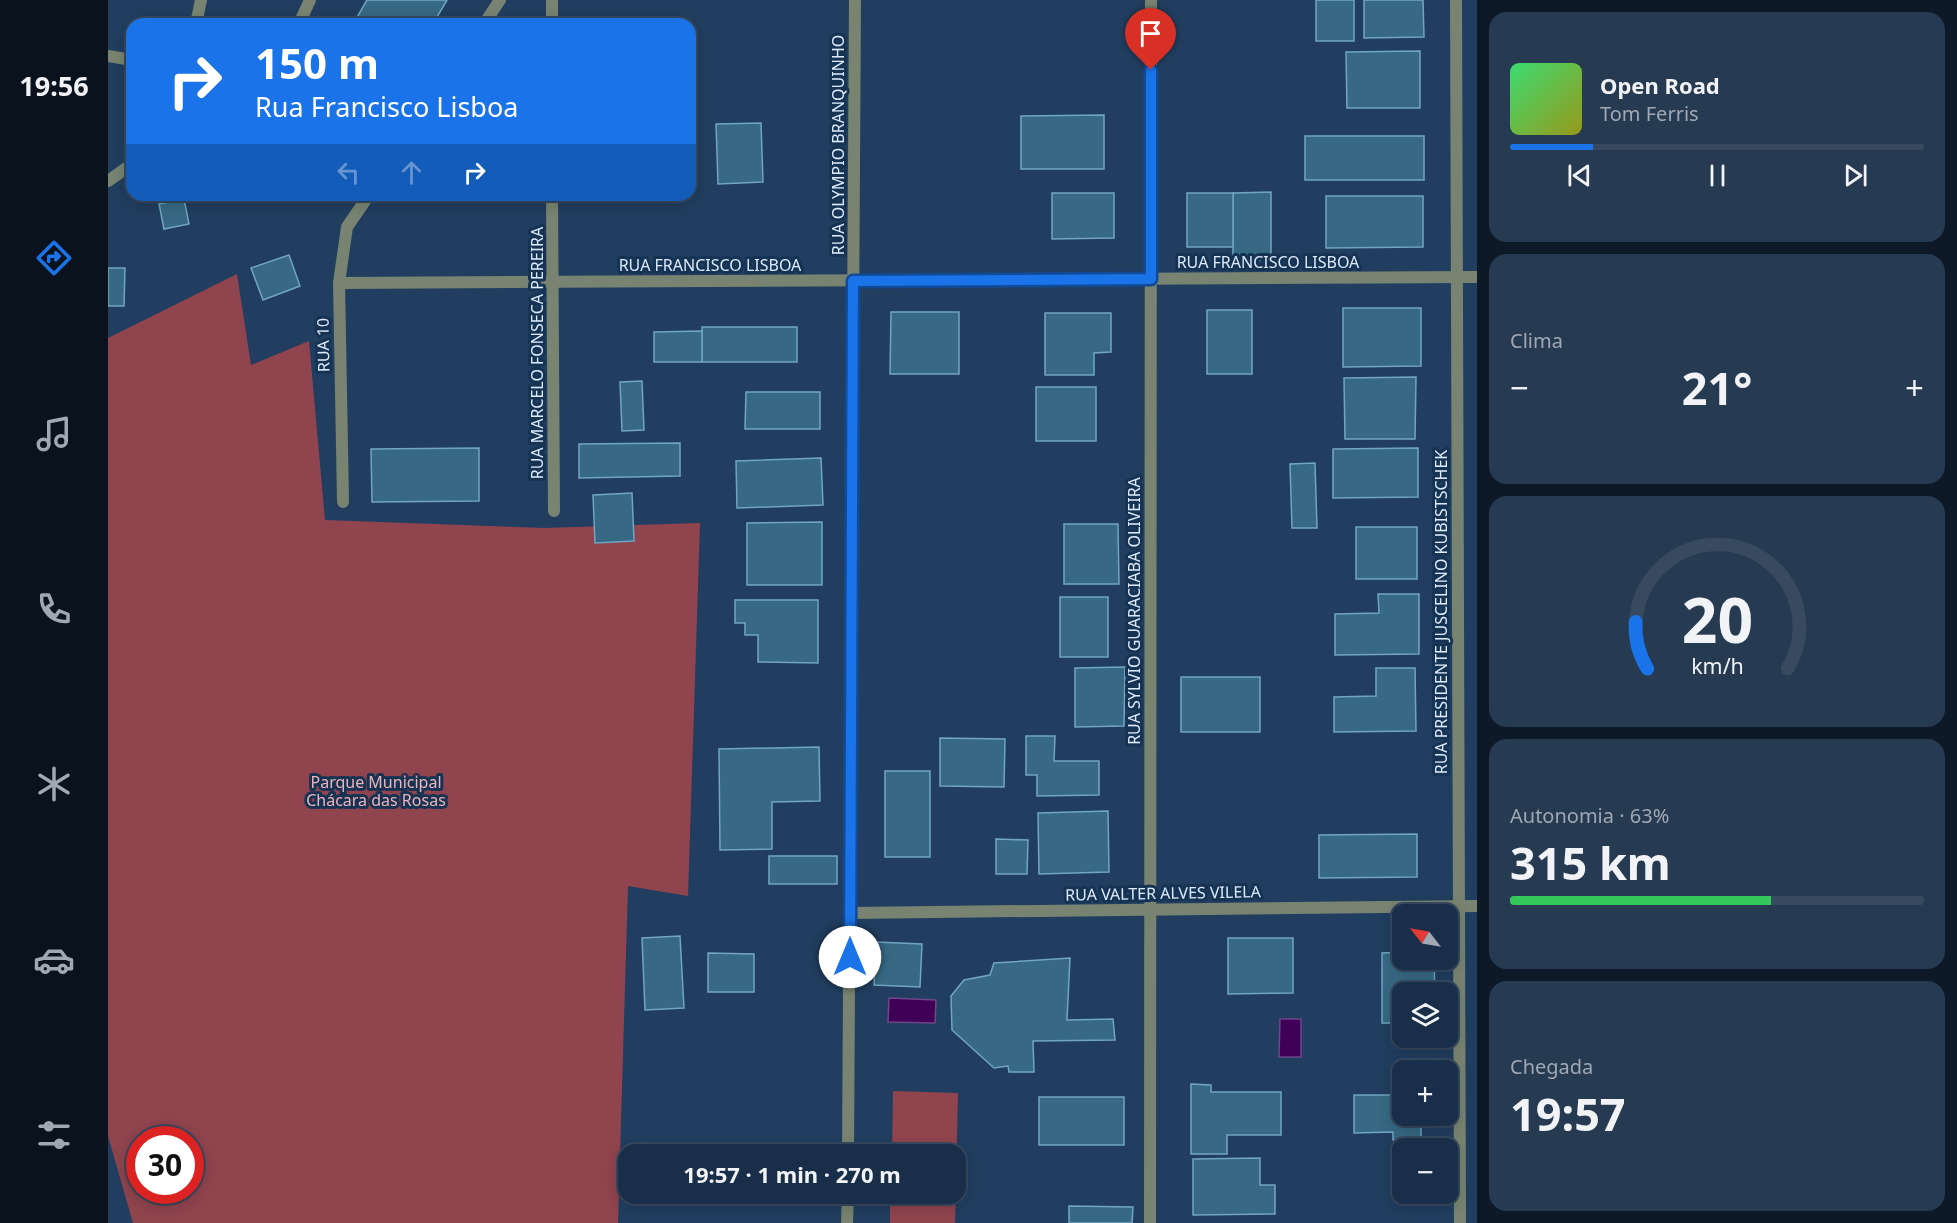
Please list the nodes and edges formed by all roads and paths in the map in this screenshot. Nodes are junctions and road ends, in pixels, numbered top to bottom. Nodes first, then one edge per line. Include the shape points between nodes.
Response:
1 (201, 0) edge
2 (310, 0) edge
3 (500, 0) edge
4 (552, 0) edge
5 (855, 0) edge
6 (1151, 0) edge
7 (1456, 0) edge
8 (197, 18) edge
9 (302, 18) edge
10 (488, 18) edge
11 (552, 18) edge
12 (108, 56) edge
13 (126, 59) edge
14 (126, 168) edge
15 (108, 181) edge
16 (365, 201) edge
17 (552, 201) edge
18 (1457, 277) junction
19 (1477, 277) edge
20 (1151, 279) junction
21 (853, 281) junction
22 (553, 282) junction
23 (339, 284) junction
24 (343, 502) dead end
25 (554, 511) dead end
26 (1459, 906) junction
27 (1477, 906) edge
28 (1150, 909) junction
29 (850, 913) junction
30 (848, 1144) edge
31 (848, 1204) edge
32 (847, 1223) edge
33 (1150, 1223) edge
34 (1460, 1223) edge

1 - 8 street
2 - 9 street
3 - 10 street
4 - 11 street
5 - 21 street, RUA OLYMPIO BRANQUINHO
6 - 20 street, RUA SYLVIO GUARACIABA OLIVEIRA
7 - 18 street, RUA PRESIDENTE JUSCELINO KUBISTSCHEK
12 - 13 street
14 - 15 street
16 - 23 street, RUA 10 via 347,227
17 - 22 street, RUA MARCELO FONSECA PEREIRA
18 - 19 street, RUA FRANCISCO LISBOA
18 - 20 street, RUA FRANCISCO LISBOA
18 - 26 street, RUA PRESIDENTE JUSCELINO KUBISTSCHEK
20 - 21 street, RUA FRANCISCO LISBOA
20 - 28 street, RUA SYLVIO GUARACIABA OLIVEIRA
21 - 22 street, RUA FRANCISCO LISBOA
21 - 29 street, RUA OLYMPIO BRANQUINHO
22 - 23 street, RUA FRANCISCO LISBOA
22 - 25 street, RUA MARCELO FONSECA PEREIRA
23 - 24 street, RUA 10
26 - 27 street, RUA VALTER ALVES VILELA
26 - 28 street, RUA VALTER ALVES VILELA
26 - 34 street, RUA PRESIDENTE JUSCELINO KUBISTSCHEK
28 - 29 street, RUA VALTER ALVES VILELA
28 - 33 street, RUA SYLVIO GUARACIABA OLIVEIRA
29 - 30 street, RUA OLYMPIO BRANQUINHO
31 - 32 street

